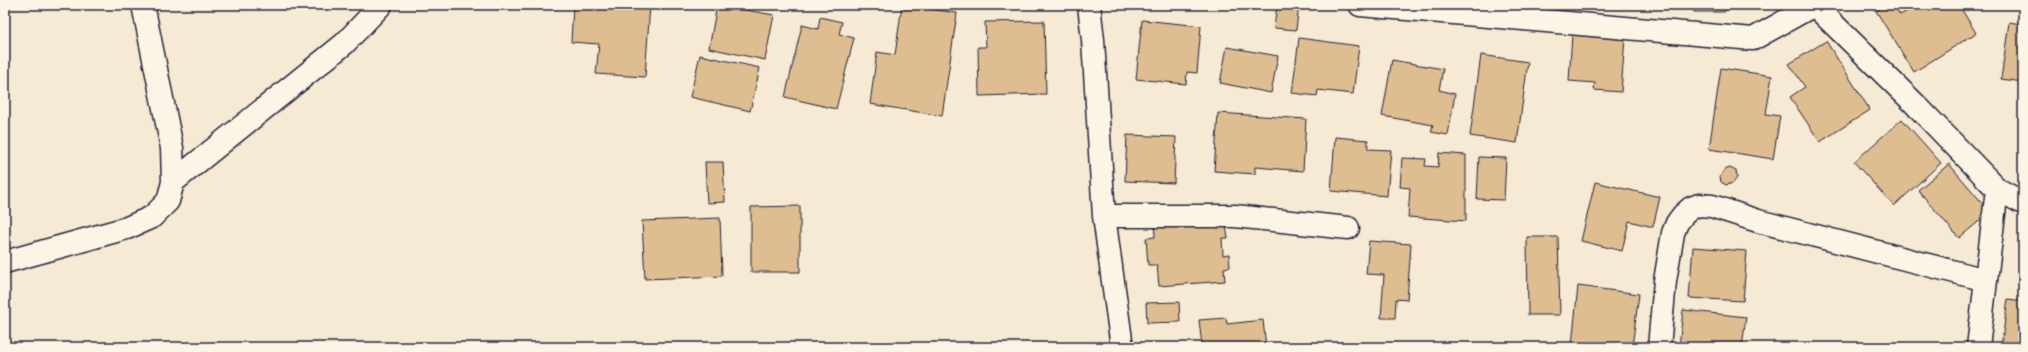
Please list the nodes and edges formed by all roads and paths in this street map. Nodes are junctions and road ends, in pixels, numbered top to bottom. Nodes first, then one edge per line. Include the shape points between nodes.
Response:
1 (143, 5) edge
2 (381, 5) edge
3 (1089, 5) edge
4 (1360, 5) edge
5 (1814, 5) edge
6 (173, 182) junction
7 (1997, 189) junction
8 (2023, 203) edge
9 (1104, 216) junction
10 (1348, 228) dead end
11 (5, 262) edge
12 (1986, 280) junction
13 (1122, 347) edge
14 (1660, 347) edge
15 (1978, 347) edge

1 - 6 street via 172,148
2 - 6 street via 344,44
3 - 9 street
4 - 5 street via 1753,39
5 - 7 street
6 - 11 street via 168,201 152,217 127,228
7 - 8 street
7 - 12 street
9 - 10 street via 1235,216
9 - 13 street
12 - 14 street via 1758,221 1712,206 1699,205 1683,215 1673,233 1665,281
12 - 15 street

